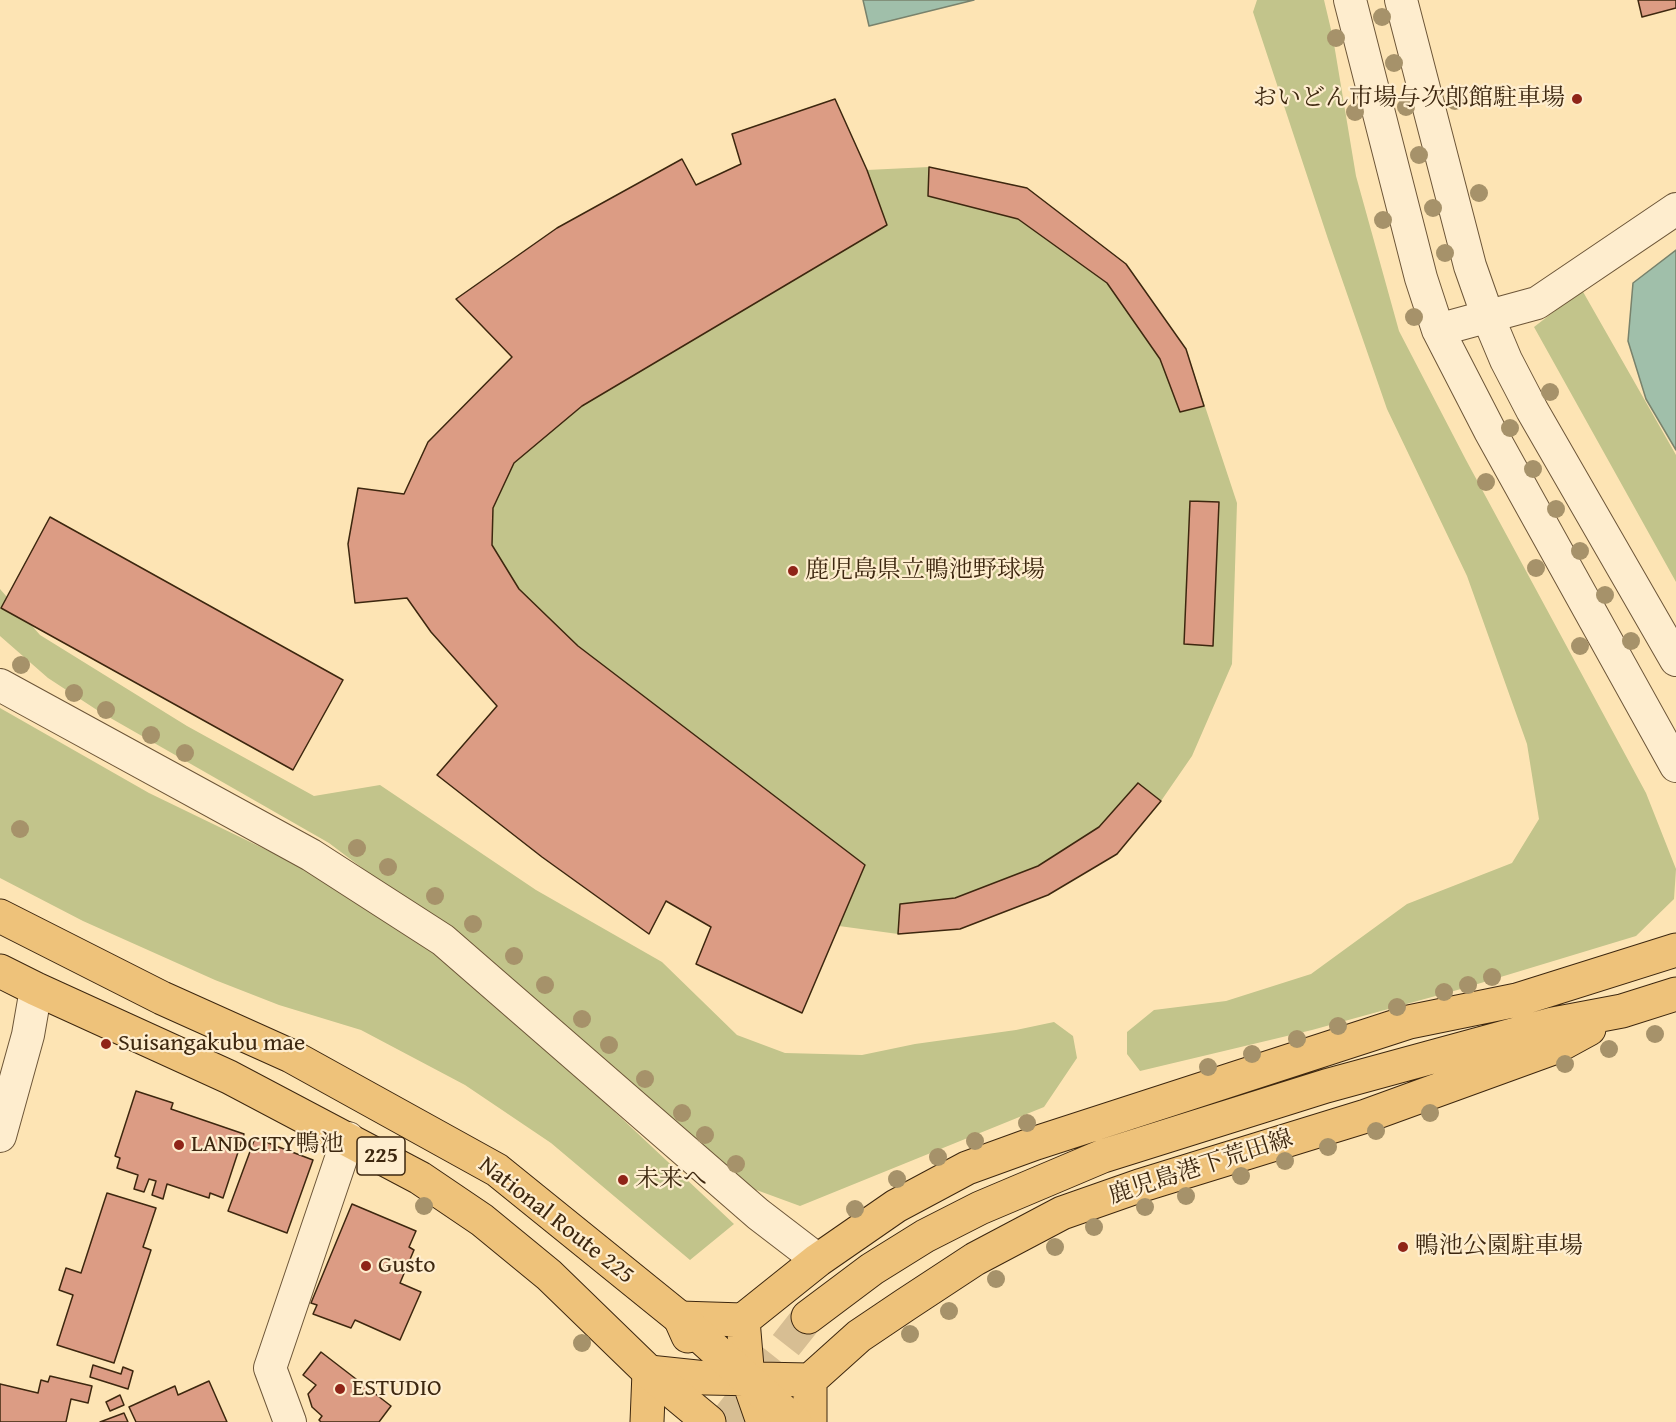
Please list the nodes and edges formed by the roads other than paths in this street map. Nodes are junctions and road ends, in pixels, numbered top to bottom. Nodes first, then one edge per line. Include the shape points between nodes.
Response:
1 (1350, 0) edge
2 (1401, 0) edge
3 (1676, 209) edge
4 (1488, 317) junction
5 (1438, 330) junction
6 (1676, 660) edge
7 (0, 685) edge
8 (1676, 766) edge
9 (0, 916) edge
10 (1676, 950) edge
11 (0, 970) edge
12 (36, 989) junction
13 (1676, 994) edge
14 (1517, 1000) junction
15 (1622, 1011) junction
16 (1326, 1086) junction
17 (0, 1136) edge
18 (348, 1138) junction
19 (818, 1260) junction
20 (808, 1317) tunnel mouth
21 (680, 1318) junction
22 (743, 1320) junction
23 (650, 1372) junction
24 (706, 1378) junction
25 (748, 1379) junction
26 (810, 1380) junction
27 (290, 1422) edge
28 (647, 1422) edge
29 (709, 1422) edge
30 (763, 1422) edge
31 (795, 1422) edge
32 (810, 1422) edge

1 - 5 street via 1421,278
2 - 4 street via 1470,266
3 - 4 street via 1537,303
4 - 5 street
4 - 6 street via 1532,410
5 - 8 street
7 - 19 street via 311,855 443,940 758,1214
9 - 21 main road, National Route 225 / 225 via 162,998 291,1056 497,1170
10 - 14 main road, 鹿児島港下荒田線
11 - 12 main road, National Route 225 / 225
12 - 17 street via 28,1035
12 - 18 main road, National Route 225 / 225 via 229,1077
13 - 15 main road, 鹿児島港下荒田線
14 - 16 main road, 鹿児島港下荒田線
14 - 19 main road, 鹿児島港下荒田線 via 1409,1022 977,1164 896,1206
15 - 16 main road, 鹿児島港下荒田線 via 1553,1024
15 - 26 main road, 鹿児島港下荒田線 via 1556,1047 1366,1116 1062,1213 975,1259 905,1305 859,1336
16 - 20 main road, 鹿児島港下荒田線 via 1103,1156 980,1208 890,1258
18 - 23 main road, National Route 225 / 225 via 420,1178 482,1220 549,1275
18 - 27 street via 270,1368
19 - 22 main road, 鹿児島港下荒田線
21 - 22 main road
21 - 24 main road
21 - 25 main road, National Route 225 / 225
22 - 25 main road
23 - 24 main road
23 - 28 main road
23 - 29 main road, National Route 225 / 225
24 - 25 main road
24 - 29 main road
25 - 26 main road
25 - 30 main road
25 - 31 main road, National Route 225 / 225
26 - 32 main road

